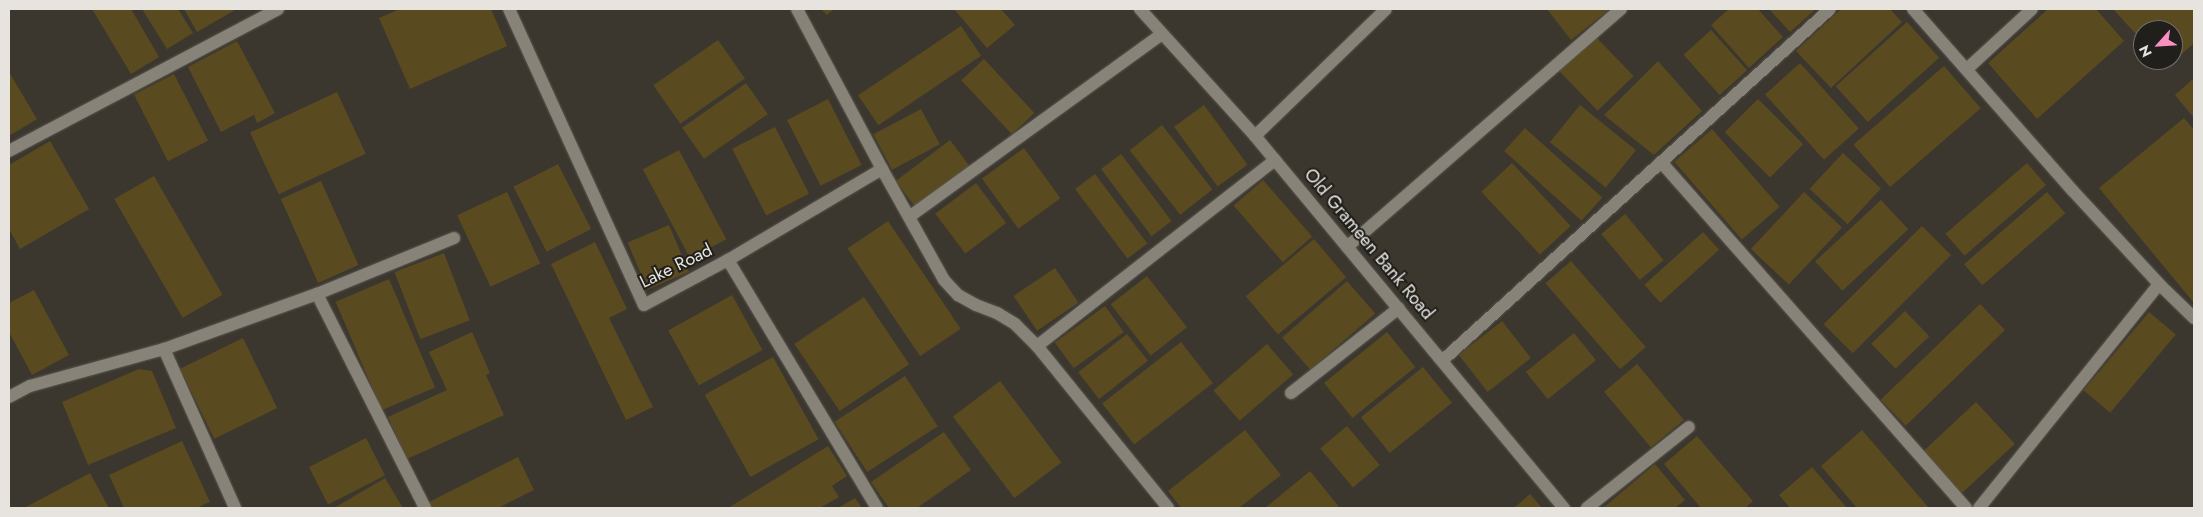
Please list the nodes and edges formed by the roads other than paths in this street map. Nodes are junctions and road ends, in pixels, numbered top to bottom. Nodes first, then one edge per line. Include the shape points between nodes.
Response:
1 (278, 9) edge
2 (509, 9) edge
3 (797, 9) edge
4 (1140, 9) edge
5 (1386, 9) edge
6 (1621, 9) edge
7 (1830, 9) edge
8 (1913, 9) edge
9 (2032, 9) edge
10 (1162, 34) junction
11 (1967, 68) junction
12 (1255, 136) junction
13 (9, 151) edge
14 (1275, 160) junction
15 (1661, 162) junction
16 (882, 169) junction
17 (909, 217) junction
18 (454, 238) dead end
19 (1348, 247) junction
20 (728, 260) junction
21 (2160, 284) junction
22 (317, 294) junction
23 (1399, 308) junction
24 (2194, 318) edge
25 (1037, 346) junction
26 (164, 350) junction
27 (1443, 360) junction
28 (1291, 393) dead end
29 (9, 397) edge
30 (1689, 428) dead end
31 (235, 508) edge
32 (425, 508) edge
33 (877, 508) edge
34 (1168, 508) edge
35 (1564, 508) edge
36 (1587, 508) edge
37 (1966, 508) edge
38 (1979, 508) edge

1 - 13 street
2 - 20 street, Lake Road via 644,305
3 - 16 street
4 - 10 street, Old Grameen Bank Road
5 - 12 street
6 - 19 street
7 - 15 street
8 - 11 street
9 - 11 street
10 - 12 street, Old Grameen Bank Road
10 - 17 street
11 - 21 street via 2073,191
12 - 14 street, Old Grameen Bank Road
14 - 19 street, Old Grameen Bank Road
14 - 25 street
15 - 27 street
15 - 37 street
16 - 17 street
16 - 20 street
17 - 25 street via 944,280 958,295 1015,324
18 - 22 street
19 - 23 street, Old Grameen Bank Road
20 - 33 street, Lake Road
21 - 24 street
21 - 38 street
22 - 26 street
22 - 32 street
23 - 27 street, Old Grameen Bank Road
23 - 28 street
25 - 34 street
26 - 29 street via 30,386
26 - 31 street
27 - 35 street, Old Grameen Bank Road
30 - 36 street

